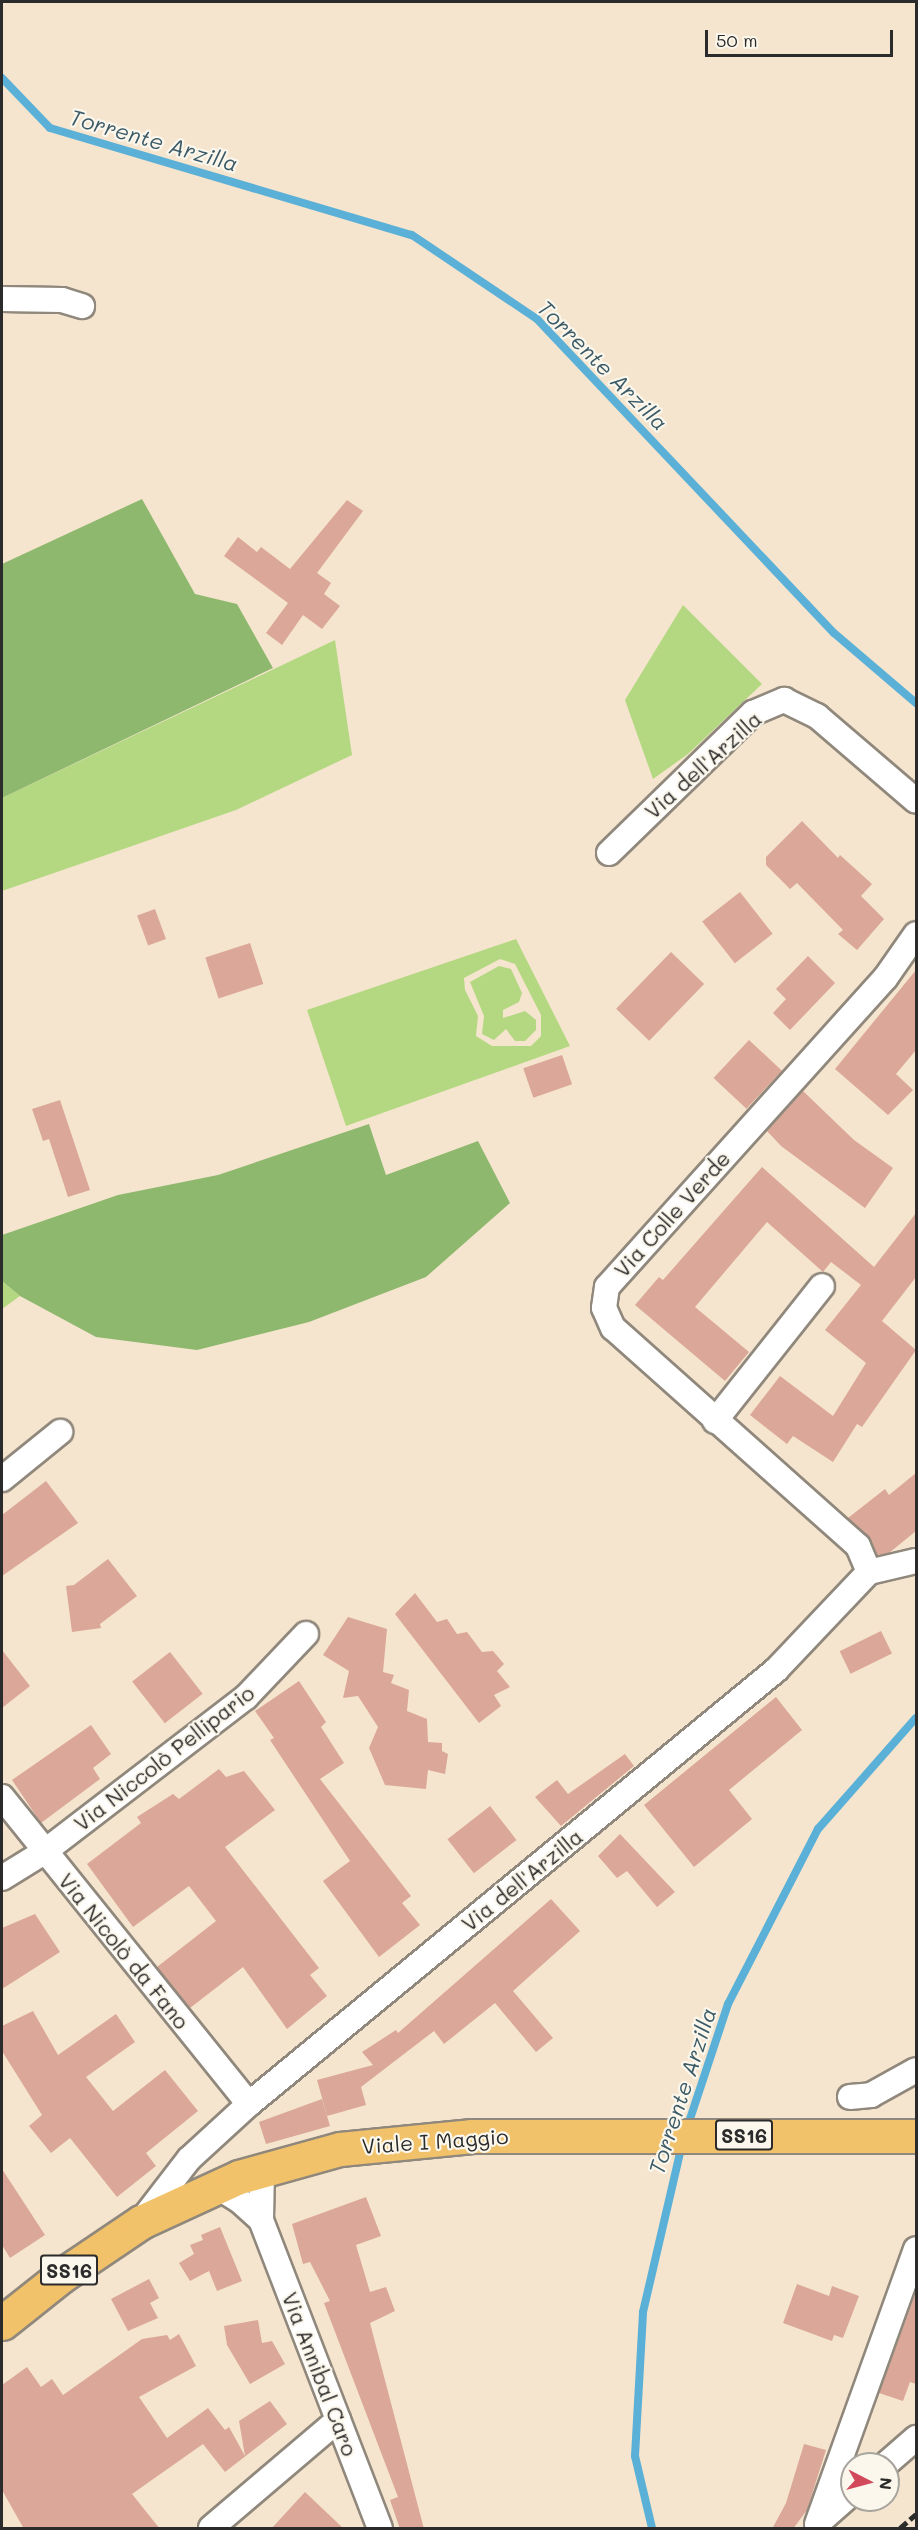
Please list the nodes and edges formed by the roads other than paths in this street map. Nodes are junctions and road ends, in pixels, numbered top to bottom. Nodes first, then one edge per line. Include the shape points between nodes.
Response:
1 (2, 299) edge
2 (82, 306) dead end
3 (916, 801) edge
4 (609, 853) dead end
5 (916, 934) edge
6 (822, 1286) dead end
7 (715, 1420) junction
8 (60, 1432) dead end
9 (2, 1479) edge
10 (916, 1561) edge
11 (869, 1572) junction
12 (306, 1634) dead end
13 (2, 1797) edge
14 (44, 1852) junction
15 (2, 1878) edge
16 (916, 2070) edge
17 (850, 2097) dead end
18 (249, 2104) junction
19 (916, 2136) edge
20 (262, 2168) junction
21 (216, 2186) junction
22 (261, 2220) junction
23 (141, 2222) junction
24 (916, 2249) edge
25 (2, 2324) edge
26 (338, 2420) junction
27 (916, 2438) edge
28 (842, 2452) edge
29 (900, 2452) edge
30 (840, 2458) edge
31 (840, 2503) edge
32 (211, 2529) edge
33 (380, 2529) edge

1 - 2 street via 62,300
3 - 4 street, Via dell'Arzilla via 817,716 784,700 753,713
5 - 7 street, Via Colle Verde via 886,977 607,1287 604,1308 613,1328
6 - 7 street
7 - 11 street, Via Colle Verde via 858,1546
8 - 9 street
10 - 11 street
11 - 18 street, Via dell'Arzilla via 776,1670
12 - 14 street, Via Niccolò Pellipario via 246,1697
13 - 14 street, Via Nicolò da Fano
14 - 15 street, Via Niccolò Pellipario
14 - 18 street, Via Nicolò da Fano
16 - 17 street via 871,2095
18 - 23 street, Via dell'Arzilla via 189,2159
19 - 20 main road, Viale I Maggio / SS16 via 572,2134 379,2143
20 - 21 main road, Viale I Maggio / SS16
20 - 22 street, Via Annibal Caro
21 - 22 street, Via Annibal Caro
21 - 23 main road, Viale I Maggio / SS16
22 - 26 street, Via Annibal Caro
23 - 25 main road, Viale I Maggio / SS16 via 68,2271
24 - 28 street
26 - 32 street
26 - 33 street, Via Annibal Caro
27 - 29 street
30 - 31 street via 816,2524

